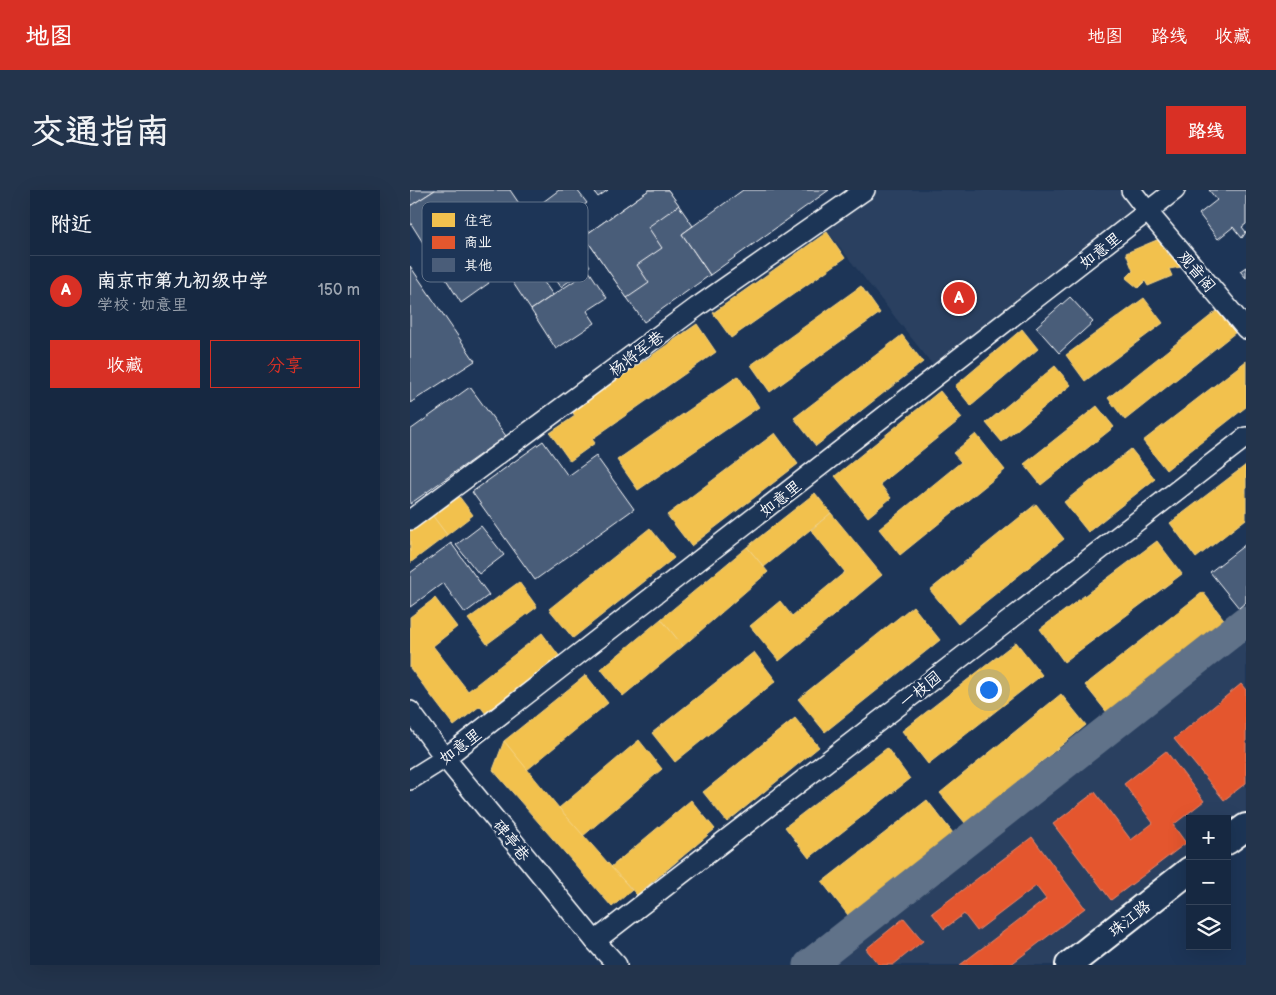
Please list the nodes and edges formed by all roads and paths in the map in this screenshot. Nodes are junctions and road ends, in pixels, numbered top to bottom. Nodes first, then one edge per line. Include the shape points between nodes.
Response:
1 (866, 190) edge
2 (1131, 190) edge
3 (1175, 190) edge
4 (1148, 212) junction
5 (1246, 329) edge
6 (1246, 437) edge
7 (410, 520) edge
8 (410, 711) edge
9 (445, 758) junction
10 (410, 780) edge
11 (1246, 827) edge
12 (1231, 838) edge
13 (1186, 873) edge
14 (595, 941) junction
15 (617, 965) edge
16 (1069, 965) edge

1 - 7 street, 杨将军巷 via 697,308
2 - 4 street, 观音阁
3 - 4 street, 如意里
4 - 5 street, 观音阁
4 - 9 street, 如意里
6 - 14 street, 一枝园
8 - 9 street, 碑亭巷
9 - 10 street, 如意里
9 - 14 street, 碑亭巷
11 - 12 main road
13 - 16 main road, 珠江路
14 - 15 street, 碑亭巷

